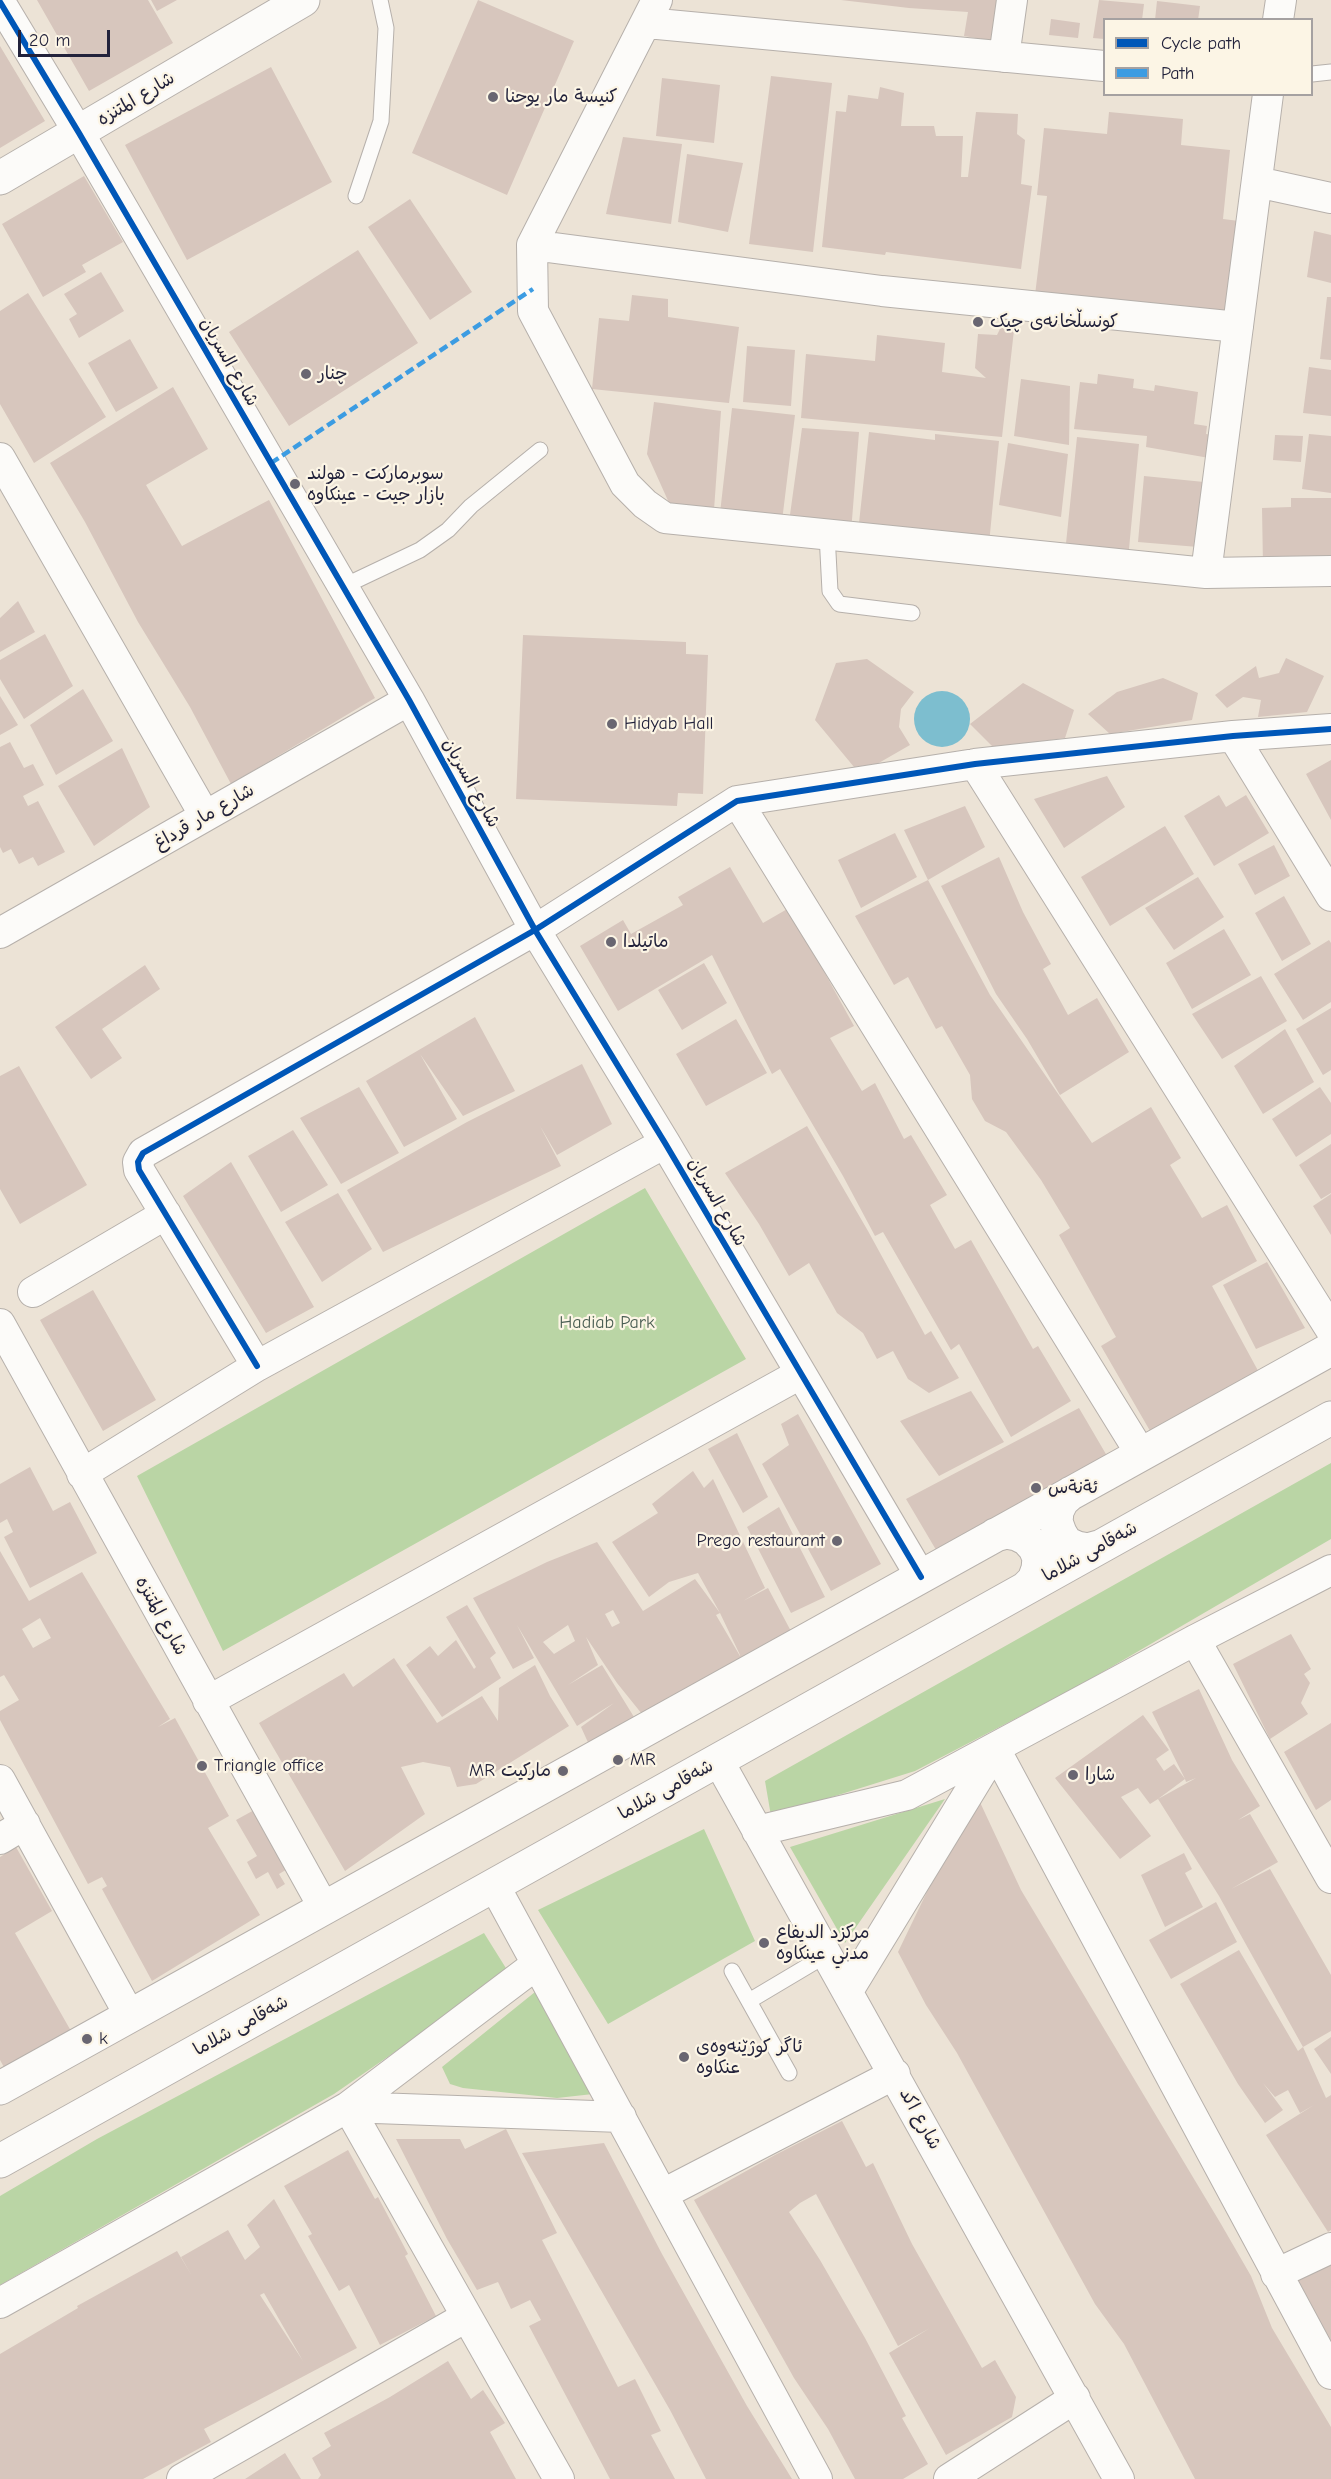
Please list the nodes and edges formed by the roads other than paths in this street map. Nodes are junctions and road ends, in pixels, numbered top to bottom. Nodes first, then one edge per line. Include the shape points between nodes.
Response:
1 (303, 0) edge
2 (380, 0) edge
3 (1012, 0) edge
4 (1281, 0) edge
5 (0, 2) edge
6 (652, 11) edge
7 (1278, 18) edge
8 (1004, 57) junction
9 (1103, 66) edge
10 (1331, 72) edge
11 (1313, 74) edge
12 (1268, 96) edge
13 (79, 133) junction
14 (0, 178) edge
15 (1257, 182) junction
16 (356, 196) dead end
17 (1331, 198) edge
18 (532, 245) junction
19 (1239, 327) junction
20 (540, 450) dead end
21 (0, 458) edge
22 (826, 534) junction
23 (1331, 572) edge
24 (1206, 573) junction
25 (342, 587) junction
26 (912, 613) dead end
27 (409, 700) junction
28 (1331, 729) edge
29 (1233, 736) junction
30 (975, 764) junction
31 (737, 801) junction
32 (205, 816) junction
33 (1331, 896) edge
34 (1, 930) edge
35 (535, 930) junction
36 (665, 1143) junction
37 (166, 1214) junction
38 (33, 1292) dead end
39 (0, 1324) edge
40 (1331, 1330) edge
41 (1331, 1349) edge
42 (257, 1366) junction
43 (800, 1374) junction
44 (1331, 1418) edge
45 (1141, 1454) junction
46 (82, 1473) junction
47 (1071, 1493) junction
48 (996, 1535) junction
49 (1100, 1547) junction
50 (1331, 1570) edge
51 (921, 1577) junction
52 (1026, 1588) junction
53 (1195, 1640) junction
54 (208, 1701) junction
55 (995, 1749) junction
56 (718, 1760) junction
57 (0, 1780) edge
58 (757, 1831) junction
59 (12, 1832) edge
60 (1327, 1858) edge
61 (494, 1885) junction
62 (324, 1908) junction
63 (828, 1954) junction
64 (537, 1964) junction
65 (732, 1971) dead end
66 (848, 1990) junction
67 (749, 2001) junction
68 (129, 2016) junction
69 (789, 2073) dead end
70 (895, 2074) junction
71 (0, 2088) edge
72 (348, 2107) junction
73 (621, 2118) junction
74 (0, 2161) edge
75 (663, 2194) junction
76 (1331, 2248) edge
77 (1276, 2274) junction
78 (0, 2302) edge
79 (466, 2317) junction
80 (1331, 2374) edge
81 (1076, 2398) junction
82 (182, 2479) edge
83 (559, 2479) edge
84 (817, 2479) edge
85 (949, 2479) edge
86 (1119, 2479) edge

1 - 13 main road, شارع المتنزه
2 - 16 lane via 386,28 381,122
3 - 8 street
4 - 7 street
5 - 13 street, شارع السريان
6 - 8 street
6 - 18 street
8 - 9 street
10 - 11 lane
12 - 15 street
13 - 14 main road, شارع المتنزه
13 - 25 street, شارع السريان
15 - 17 street
15 - 19 street
18 - 19 street via 882,291
18 - 22 street via 533,311 625,484 645,504 664,518
19 - 24 street
20 - 25 lane via 420,550
21 - 32 street
22 - 24 street
22 - 26 lane via 830,591 839,604
23 - 24 street
25 - 27 street, شارع السريان
27 - 32 street, شارع مار قرداغ
27 - 35 street, شارع السريان
28 - 29 street
29 - 30 street
29 - 33 street
30 - 31 street
30 - 40 street
31 - 35 street
31 - 45 street
32 - 34 street, شارع مار قرداغ
35 - 36 street, شارع السريان
35 - 37 street via 143,1153 139,1170
36 - 42 street
36 - 43 street, شارع السريان
37 - 38 street
37 - 42 street
39 - 46 street, شارع المتنزه
41 - 45 main road
42 - 46 street
43 - 51 street, شارع السريان
43 - 54 street
44 - 49 main road, شەقامی شلاما
45 - 47 main road
46 - 54 street, شارع المتنزه
47 - 48 main road
47 - 49 main road via 1057,1511 1060,1533 1066,1543 1077,1548
48 - 51 main road
48 - 52 main road via 1017,1534 1035,1548 1038,1569
49 - 52 main road, شەقامی شلاما
50 - 53 street
51 - 62 main road
52 - 56 main road, شەقامی شلاما
53 - 55 street
53 - 60 street
54 - 62 street, شارع المتنزه
55 - 58 street via 907,1795
55 - 66 street
55 - 77 street
56 - 58 street, شارع اكد
56 - 61 main road, شەقامی شلاما
57 - 59 street
58 - 63 street, شارع اكد
59 - 68 street
61 - 64 street
61 - 74 main road, شەقامی شلاما
62 - 68 main road
63 - 66 street, شارع اكد
63 - 67 lane
64 - 72 street
64 - 73 street
65 - 67 lane
66 - 70 street, شارع اكد
67 - 69 lane
68 - 71 main road
70 - 75 street
70 - 81 street, شارع اكد
72 - 73 street
72 - 78 street
72 - 79 street
73 - 75 street
75 - 84 street
76 - 77 street
77 - 80 street
79 - 82 street
79 - 83 street
81 - 85 street
81 - 86 street, شارع اكد

